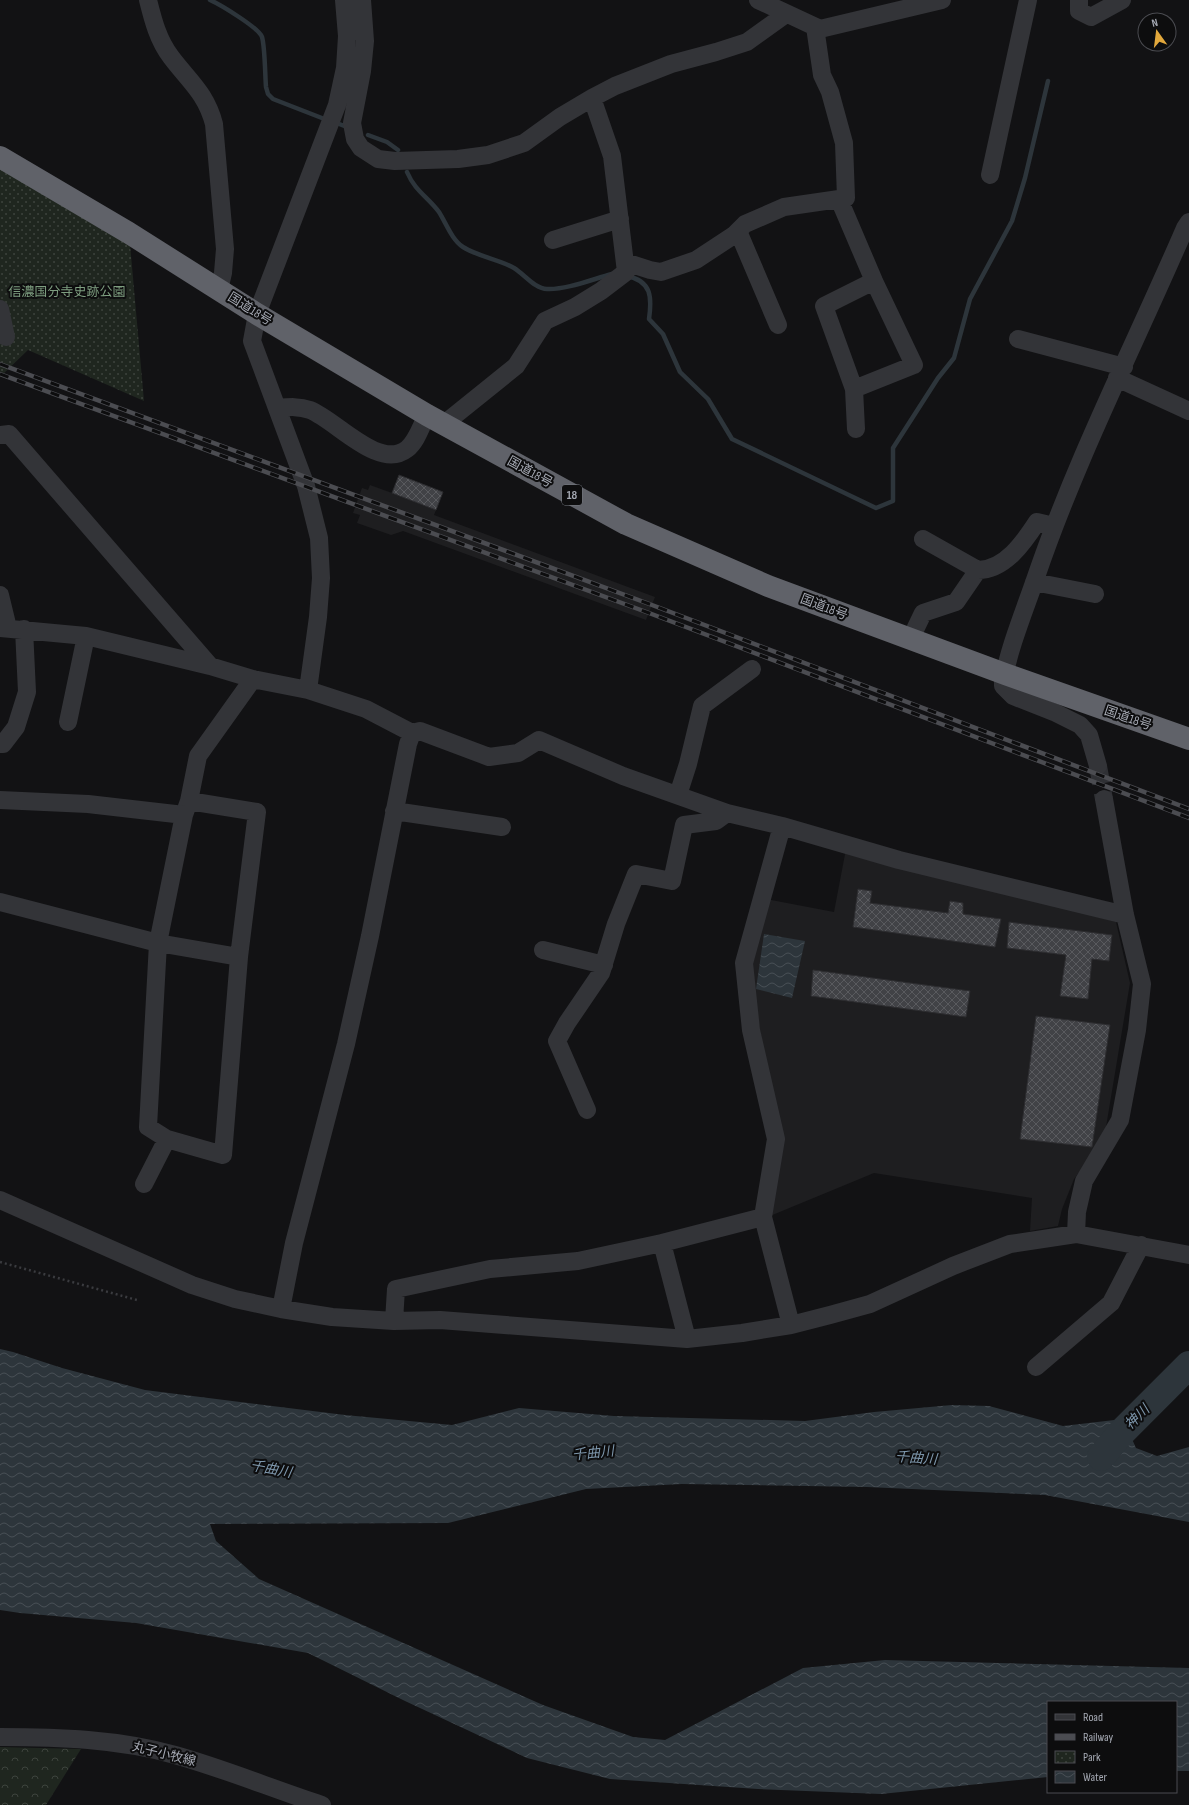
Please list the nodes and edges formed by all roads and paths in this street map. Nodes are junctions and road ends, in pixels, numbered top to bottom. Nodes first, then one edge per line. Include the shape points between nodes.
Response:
1 (148, 0) edge
2 (344, 0) edge
3 (362, 0) edge
4 (759, 0) edge
5 (942, 0) edge
6 (1028, 0) edge
7 (1079, 0) edge
8 (1122, 0) edge
9 (786, 14) junction
10 (815, 27) junction
11 (592, 98) junction
12 (0, 157) edge
13 (990, 175) dead end
14 (838, 199) junction
15 (620, 220) junction
16 (1189, 222) edge
17 (738, 231) junction
18 (553, 240) dead end
19 (624, 262) junction
20 (874, 281) junction
21 (219, 290) junction
22 (0, 309) edge
23 (257, 314) junction
24 (778, 325) dead end
25 (6, 337) dead end
26 (1018, 339) dead end
27 (1121, 373) junction
28 (854, 389) junction
29 (277, 408) junction
30 (1189, 411) edge
31 (435, 420) junction
32 (856, 429) dead end
33 (0, 435) edge
34 (1054, 526) junction
35 (923, 539) dead end
36 (978, 570) junction
37 (1034, 582) junction
38 (1095, 594) dead end
39 (0, 595) edge
40 (11, 628) edge
41 (86, 636) junction
42 (910, 640) junction
43 (210, 666) junction
44 (752, 669) dead end
45 (1004, 674) junction
46 (253, 679) junction
47 (308, 690) junction
48 (68, 722) dead end
49 (412, 733) junction
50 (1189, 739) edge
51 (0, 744) edge
52 (1098, 766) tunnel mouth
53 (678, 795) junction
54 (1104, 798) tunnel mouth
55 (0, 800) edge
56 (186, 808) junction
57 (394, 812) junction
58 (727, 813) junction
59 (782, 826) junction
60 (502, 827) dead end
61 (0, 902) edge
62 (1125, 915) junction
63 (158, 943) junction
64 (543, 950) dead end
65 (239, 957) junction
66 (604, 965) junction
67 (587, 1110) dead end
68 (167, 1139) junction
69 (144, 1184) dead end
70 (0, 1200) edge
71 (763, 1217) junction
72 (1076, 1234) junction
73 (662, 1243) junction
74 (1142, 1246) junction
75 (1189, 1255) edge
76 (0, 1262) edge
77 (137, 1300) dead end
78 (281, 1309) junction
79 (394, 1321) junction
80 (791, 1325) junction
81 (687, 1339) junction
82 (1036, 1367) dead end
83 (0, 1737) edge
84 (322, 1805) edge

1 - 21 street via 159,38 200,91 214,124 225,249
2 - 23 street via 347,36 337,105
3 - 11 street via 365,40 352,123 355,139 361,148 378,159 458,159 488,155 524,143
4 - 9 street
5 - 10 street via 820,29
6 - 13 street
7 - 8 street via 1079,11 1091,17
9 - 10 street
9 - 11 street via 747,42 671,64
10 - 14 street via 822,75 830,92 844,143 846,198
11 - 15 street via 612,156
12 - 21 highway, 国道18号 / 18 via 129,233
14 - 17 street via 784,207 745,224
14 - 20 street
15 - 18 street
15 - 19 street
16 - 27 street
17 - 19 street via 696,260 661,272
17 - 24 street
19 - 31 street via 626,272 601,291 545,321 516,366
20 - 28 street via 824,306
20 - 28 street via 914,365
21 - 23 highway, 国道18号 / 18
22 - 25 street
23 - 29 street via 252,341
23 - 31 highway, 国道18号 / 18
26 - 27 street
27 - 30 street
27 - 34 street
28 - 32 street
29 - 31 street via 292,406 311,411 381,454 397,454 407,449
29 - 47 street via 306,486 319,538 321,578
31 - 42 highway, 国道18号 / 18 via 626,524 768,586
33 - 43 street via 9,434
34 - 36 street via 1037,522 1022,544 1003,562
34 - 37 street
35 - 36 street
36 - 42 street via 956,602 923,614
37 - 38 street
37 - 45 street via 1011,646
39 - 40 street
40 - 41 street
40 - 51 street via 27,692 16,727 3,744
41 - 43 street
41 - 48 street
42 - 45 highway, 国道18号 / 18
43 - 46 street
44 - 53 street via 702,706
45 - 50 highway, 国道18号 / 18
45 - 52 street via 1003,686 1013,696 1080,725 1089,735
46 - 47 street
46 - 56 street via 198,756
47 - 49 street via 366,709
49 - 53 street via 420,731 489,756 518,753 539,740 622,776
49 - 57 street
53 - 58 street
54 - 62 street
55 - 56 street
56 - 63 street
56 - 65 street via 257,812
57 - 60 street
57 - 78 street via 346,1044 294,1243
58 - 59 street
58 - 66 street via 716,821 684,825 672,881 636,874 616,924
59 - 62 street via 899,860
59 - 71 street via 744,963 751,1030 776,1139
61 - 63 street
62 - 72 street via 1142,984 1137,1030 1120,1120 1084,1181 1077,1212
63 - 65 street
63 - 68 street via 148,1127
64 - 66 street
65 - 68 street via 223,1155
66 - 67 street via 557,1041
68 - 69 street
70 - 78 street via 192,1285 235,1299
71 - 73 street
71 - 80 street
72 - 74 street
72 - 80 street via 1010,1244 953,1266 870,1304
73 - 79 street via 578,1261 490,1269 396,1288
73 - 81 street
74 - 75 street
74 - 82 street via 1111,1303
76 - 77 path
78 - 79 street via 332,1317
79 - 81 street via 440,1320
80 - 81 street via 742,1334
83 - 84 street, 丸子小牧線 via 108,1742 141,1747 175,1755

